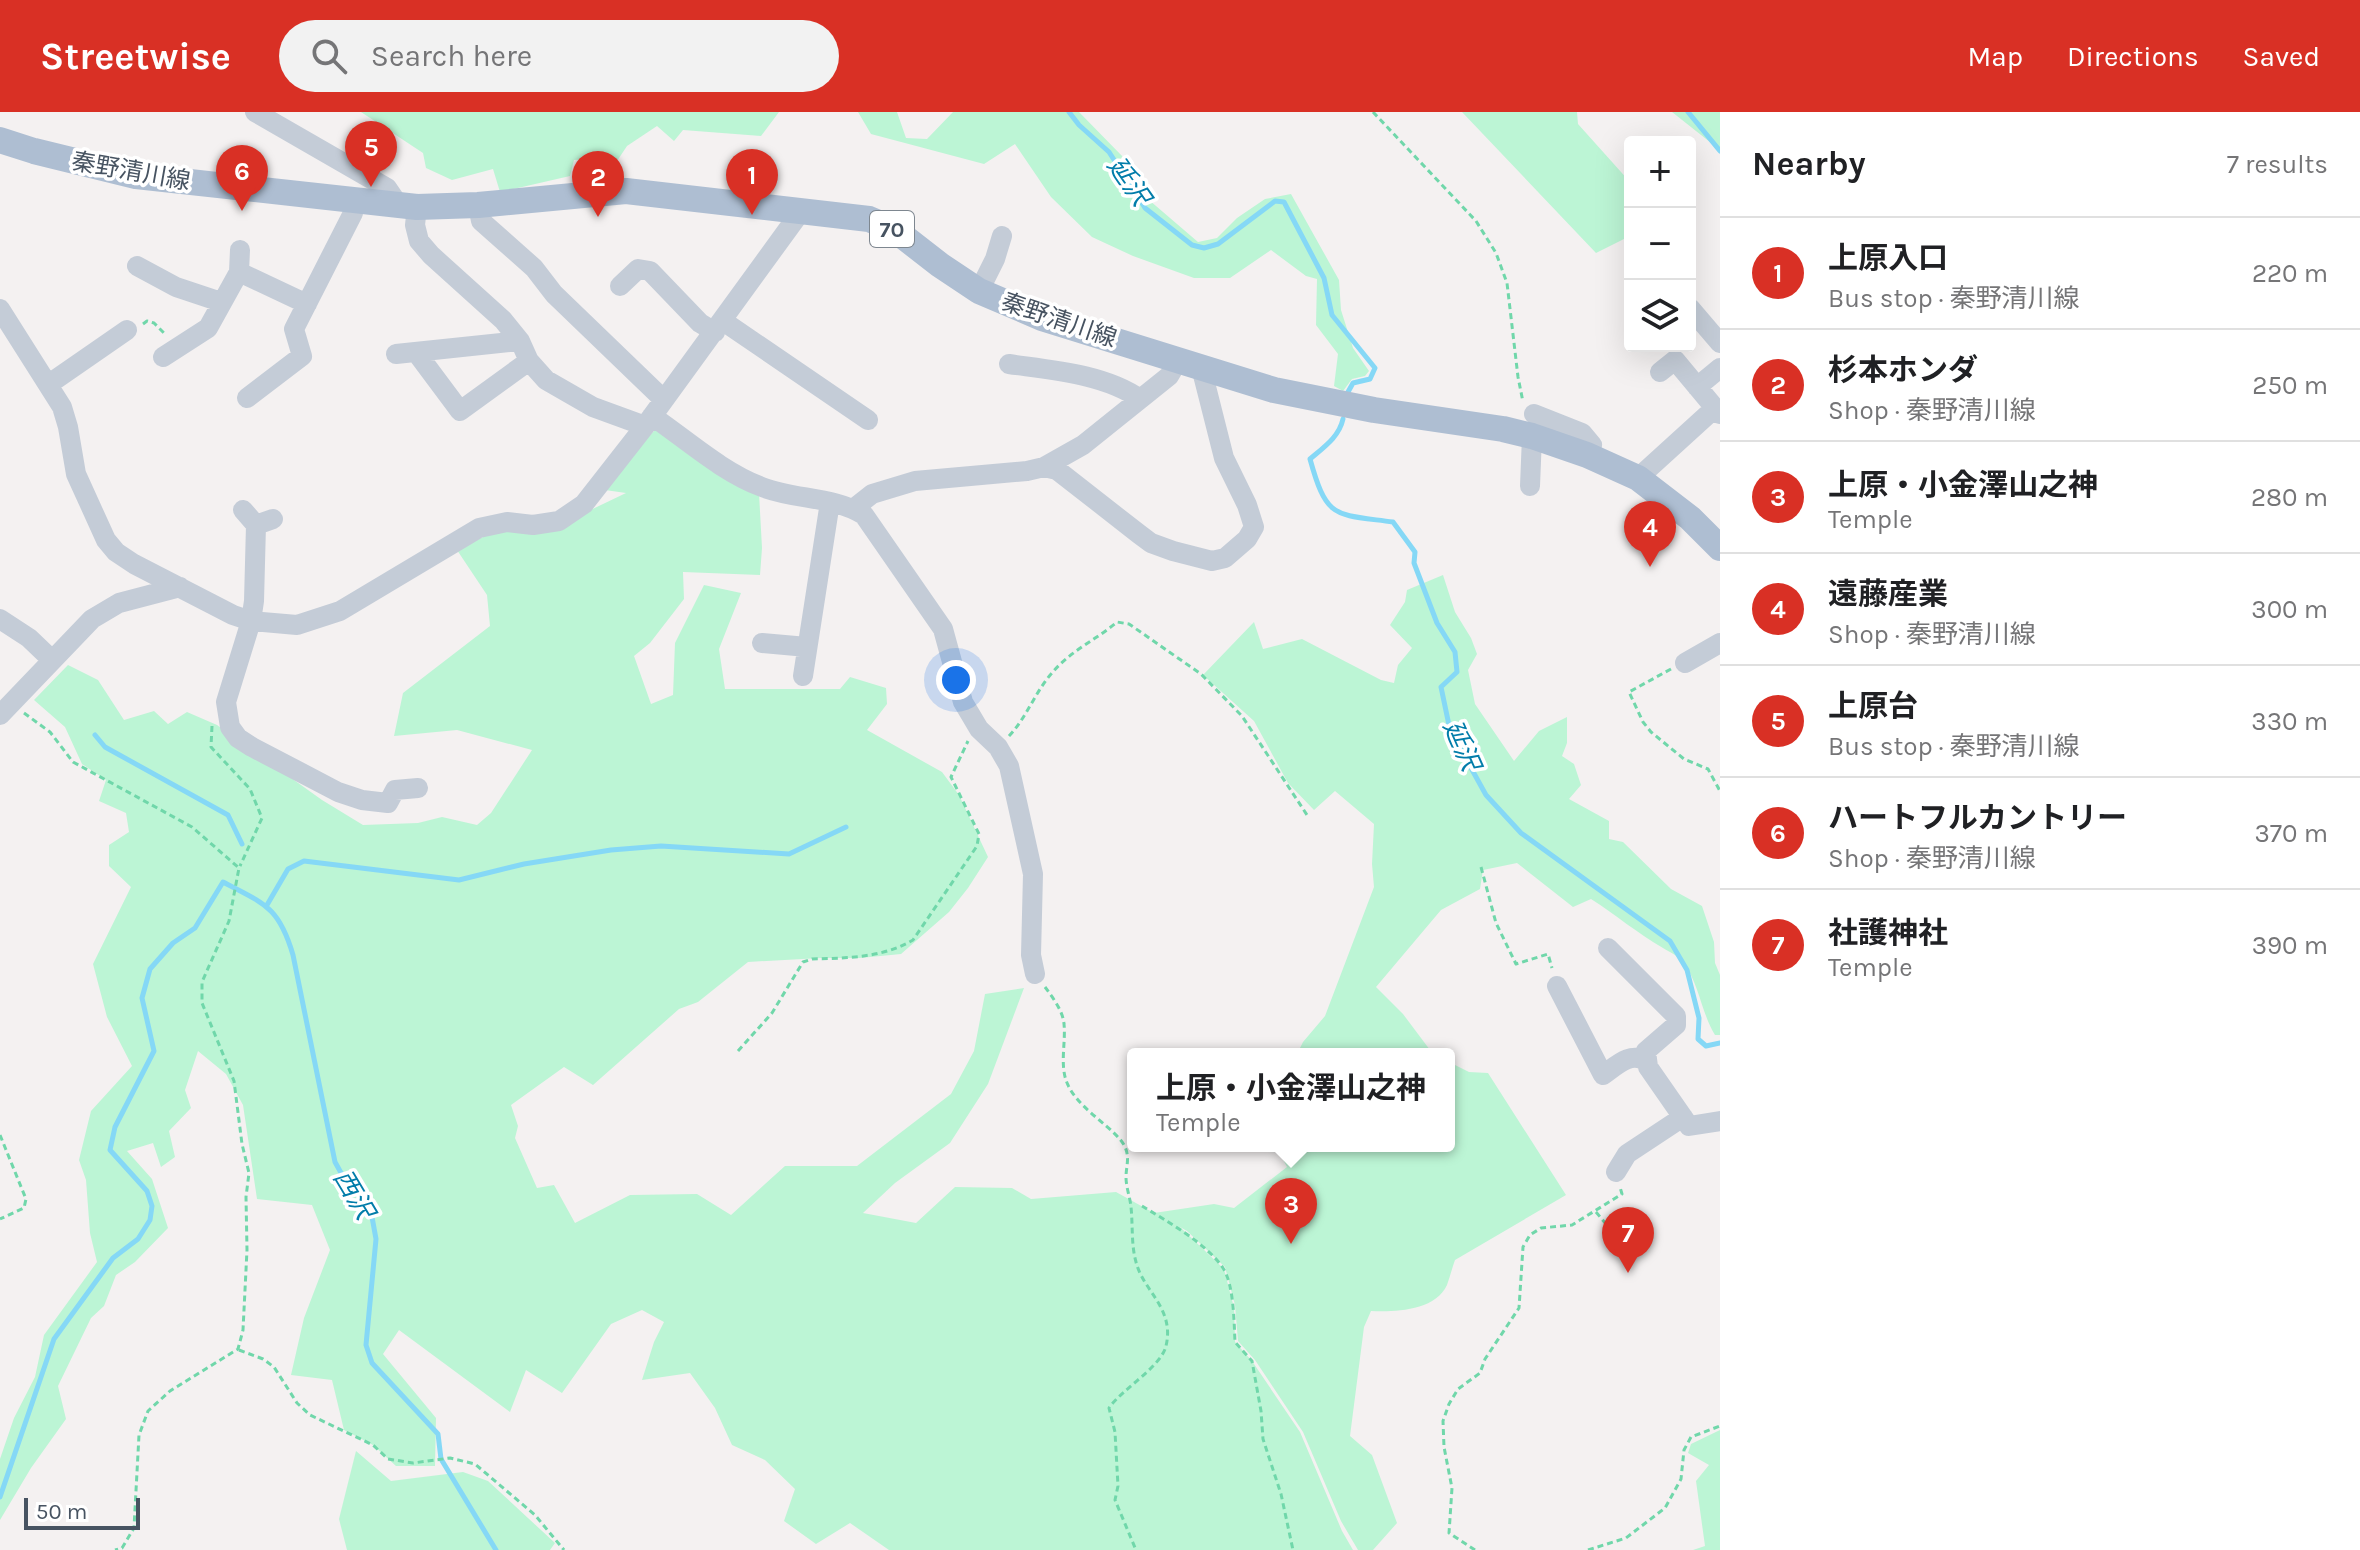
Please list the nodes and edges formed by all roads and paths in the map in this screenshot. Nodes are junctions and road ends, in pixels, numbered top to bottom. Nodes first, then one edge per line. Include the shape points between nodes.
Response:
1 (255, 112) edge
2 (1373, 112) edge
3 (0, 140) edge
4 (353, 200) junction
5 (408, 205) junction
6 (478, 205) junction
7 (802, 210) junction
8 (1002, 236) dead end
9 (646, 249) dead end
10 (240, 250) dead end
11 (137, 266) dead end
12 (642, 270) junction
13 (239, 272) junction
14 (620, 286) dead end
15 (979, 291) junction
16 (221, 302) junction
17 (307, 304) junction
18 (0, 309) edge
19 (1696, 315) edge
20 (147, 321) dead end
21 (719, 326) junction
22 (127, 330) dead end
23 (520, 341) junction
24 (1720, 343) edge
25 (167, 347) joint
26 (529, 361) junction
27 (1190, 363) junction
28 (1009, 364) dead end
29 (1720, 368) edge
30 (1660, 372) dead end
31 (49, 384) junction
32 (1697, 387) junction
33 (247, 398) dead end
34 (1140, 399) junction
35 (1717, 411) edge
36 (654, 414) junction
37 (868, 420) dead end
38 (1533, 425) junction
39 (1044, 467) junction
40 (1638, 478) junction
41 (1530, 486) dead end
42 (830, 502) junction
43 (853, 509) junction
44 (257, 518) dead end
45 (1720, 548) edge
46 (180, 587) junction
47 (0, 619) edge
48 (251, 621) junction
49 (762, 643) dead end
50 (1720, 643) edge
51 (807, 647) junction
52 (52, 660) junction
53 (1685, 663) joint
54 (803, 676) dead end
55 (226, 702) junction
56 (5, 709) edge
57 (979, 729) junction
58 (998, 747) junction
59 (418, 788) dead end
60 (1720, 791) edge
61 (1309, 818) dead end
62 (1481, 867) dead end
63 (239, 868) junction
64 (1608, 948) dead end
65 (1035, 974) joint
66 (1557, 986) joint
67 (738, 1051) dead end
68 (1646, 1061) junction
69 (1683, 1117) junction
70 (1720, 1121) edge
71 (0, 1135) edge
72 (1616, 1172) joint
73 (1142, 1206) dead end
74 (1596, 1212) junction
75 (0, 1219) edge
76 (1617, 1259) dead end
77 (238, 1349) junction
78 (1720, 1426) edge
79 (115, 1550) edge
80 (564, 1550) edge
81 (1136, 1550) edge
82 (1293, 1550) edge
83 (1475, 1550) edge
84 (1588, 1550) edge

1 - 5 street
2 - 38 path via 1476,221 1496,253 1507,283 1520,390
3 - 4 main road, 秦野清川線 / 70 via 136,176
4 - 5 main road, 秦野清川線 / 70
4 - 17 street via 353,213
5 - 6 main road, 秦野清川線 / 70
5 - 23 street via 419,241
6 - 7 main road, 秦野清川線 / 70 via 626,191
6 - 36 street via 481,221 534,268
7 - 15 main road, 秦野清川線 / 70 via 881,223
7 - 21 street
8 - 15 street
9 - 12 street
10 - 13 street
11 - 16 street
12 - 14 street
12 - 21 street via 650,271 700,323
13 - 16 street
13 - 17 street
15 - 27 main road, 秦野清川線 / 70 via 1042,318
16 - 25 street via 208,328
17 - 33 street via 294,329 302,356
18 - 31 street
19 - 24 street
20 - 25 path via 154,323
21 - 36 street
21 - 37 street
22 - 31 street
23 - 26 street
23 - 26 street via 406,353 460,411
26 - 36 street via 570,396
27 - 34 street
27 - 38 main road, 秦野清川線 / 70 via 1315,399
27 - 39 street via 1254,527 1225,558 1212,561 1151,543 1057,470
28 - 34 street via 1068,372
29 - 32 street
30 - 32 street via 1675,360
31 - 46 street via 68,427 76,474 106,540 134,564
32 - 35 street
34 - 39 street via 1083,445
35 - 40 street
36 - 42 street via 736,475 764,488
36 - 48 street via 584,504 559,521 479,528 340,611 297,625
38 - 40 main road, 秦野清川線 / 70
38 - 41 street
39 - 43 street via 915,481 872,494
40 - 45 main road, 秦野清川線 / 70
42 - 43 street
42 - 51 street
43 - 57 street via 864,515 943,629 963,702
44 - 48 street
46 - 48 street
46 - 52 street via 119,603 92,619
47 - 52 street
48 - 55 street
49 - 51 street
50 - 53 street
51 - 54 street
52 - 56 street
53 - 60 path via 1629,692 1651,732 1684,759 1708,769
55 - 59 street via 230,727 238,738 338,792 388,803 395,790
55 - 63 path via 210,731 211,747 250,789 262,818
56 - 63 path via 50,732 73,762 192,827
57 - 58 street
57 - 67 path via 951,777 979,834 977,846 913,940 874,954 803,962 772,1013
58 - 61 path via 1022,722 1051,673 1117,622 1129,624 1201,674 1242,716
58 - 65 street via 1009,766 1033,874
62 - 66 path via 1496,923 1516,964 1548,954
63 - 77 path via 229,921 202,982 202,1003 234,1081 249,1173
64 - 68 street via 1676,1016 1676,1025 1646,1051
65 - 81 path via 1064,1021 1067,1085 1125,1145 1136,1265 1167,1325 1166,1348 1109,1408 1115,1432 1115,1500
66 - 68 street via 1603,1075 1627,1058
68 - 69 street
69 - 70 street via 1689,1126
69 - 72 street via 1627,1154
71 - 75 path via 26,1199 24,1208
72 - 74 path via 1622,1194
73 - 82 path via 1174,1225 1224,1269 1234,1308 1235,1342 1252,1361 1263,1439
74 - 76 path via 1622,1243
74 - 83 path via 1572,1225 1541,1228 1530,1235 1523,1247 1519,1308 1480,1373 1458,1389 1449,1404 1443,1421 1452,1488 1449,1533
77 - 79 path via 148,1411 139,1435 134,1528
77 - 80 path via 274,1367 310,1415 373,1445 388,1459 450,1458 486,1471
78 - 84 path via 1691,1437 1681,1479 1665,1508 1626,1538

